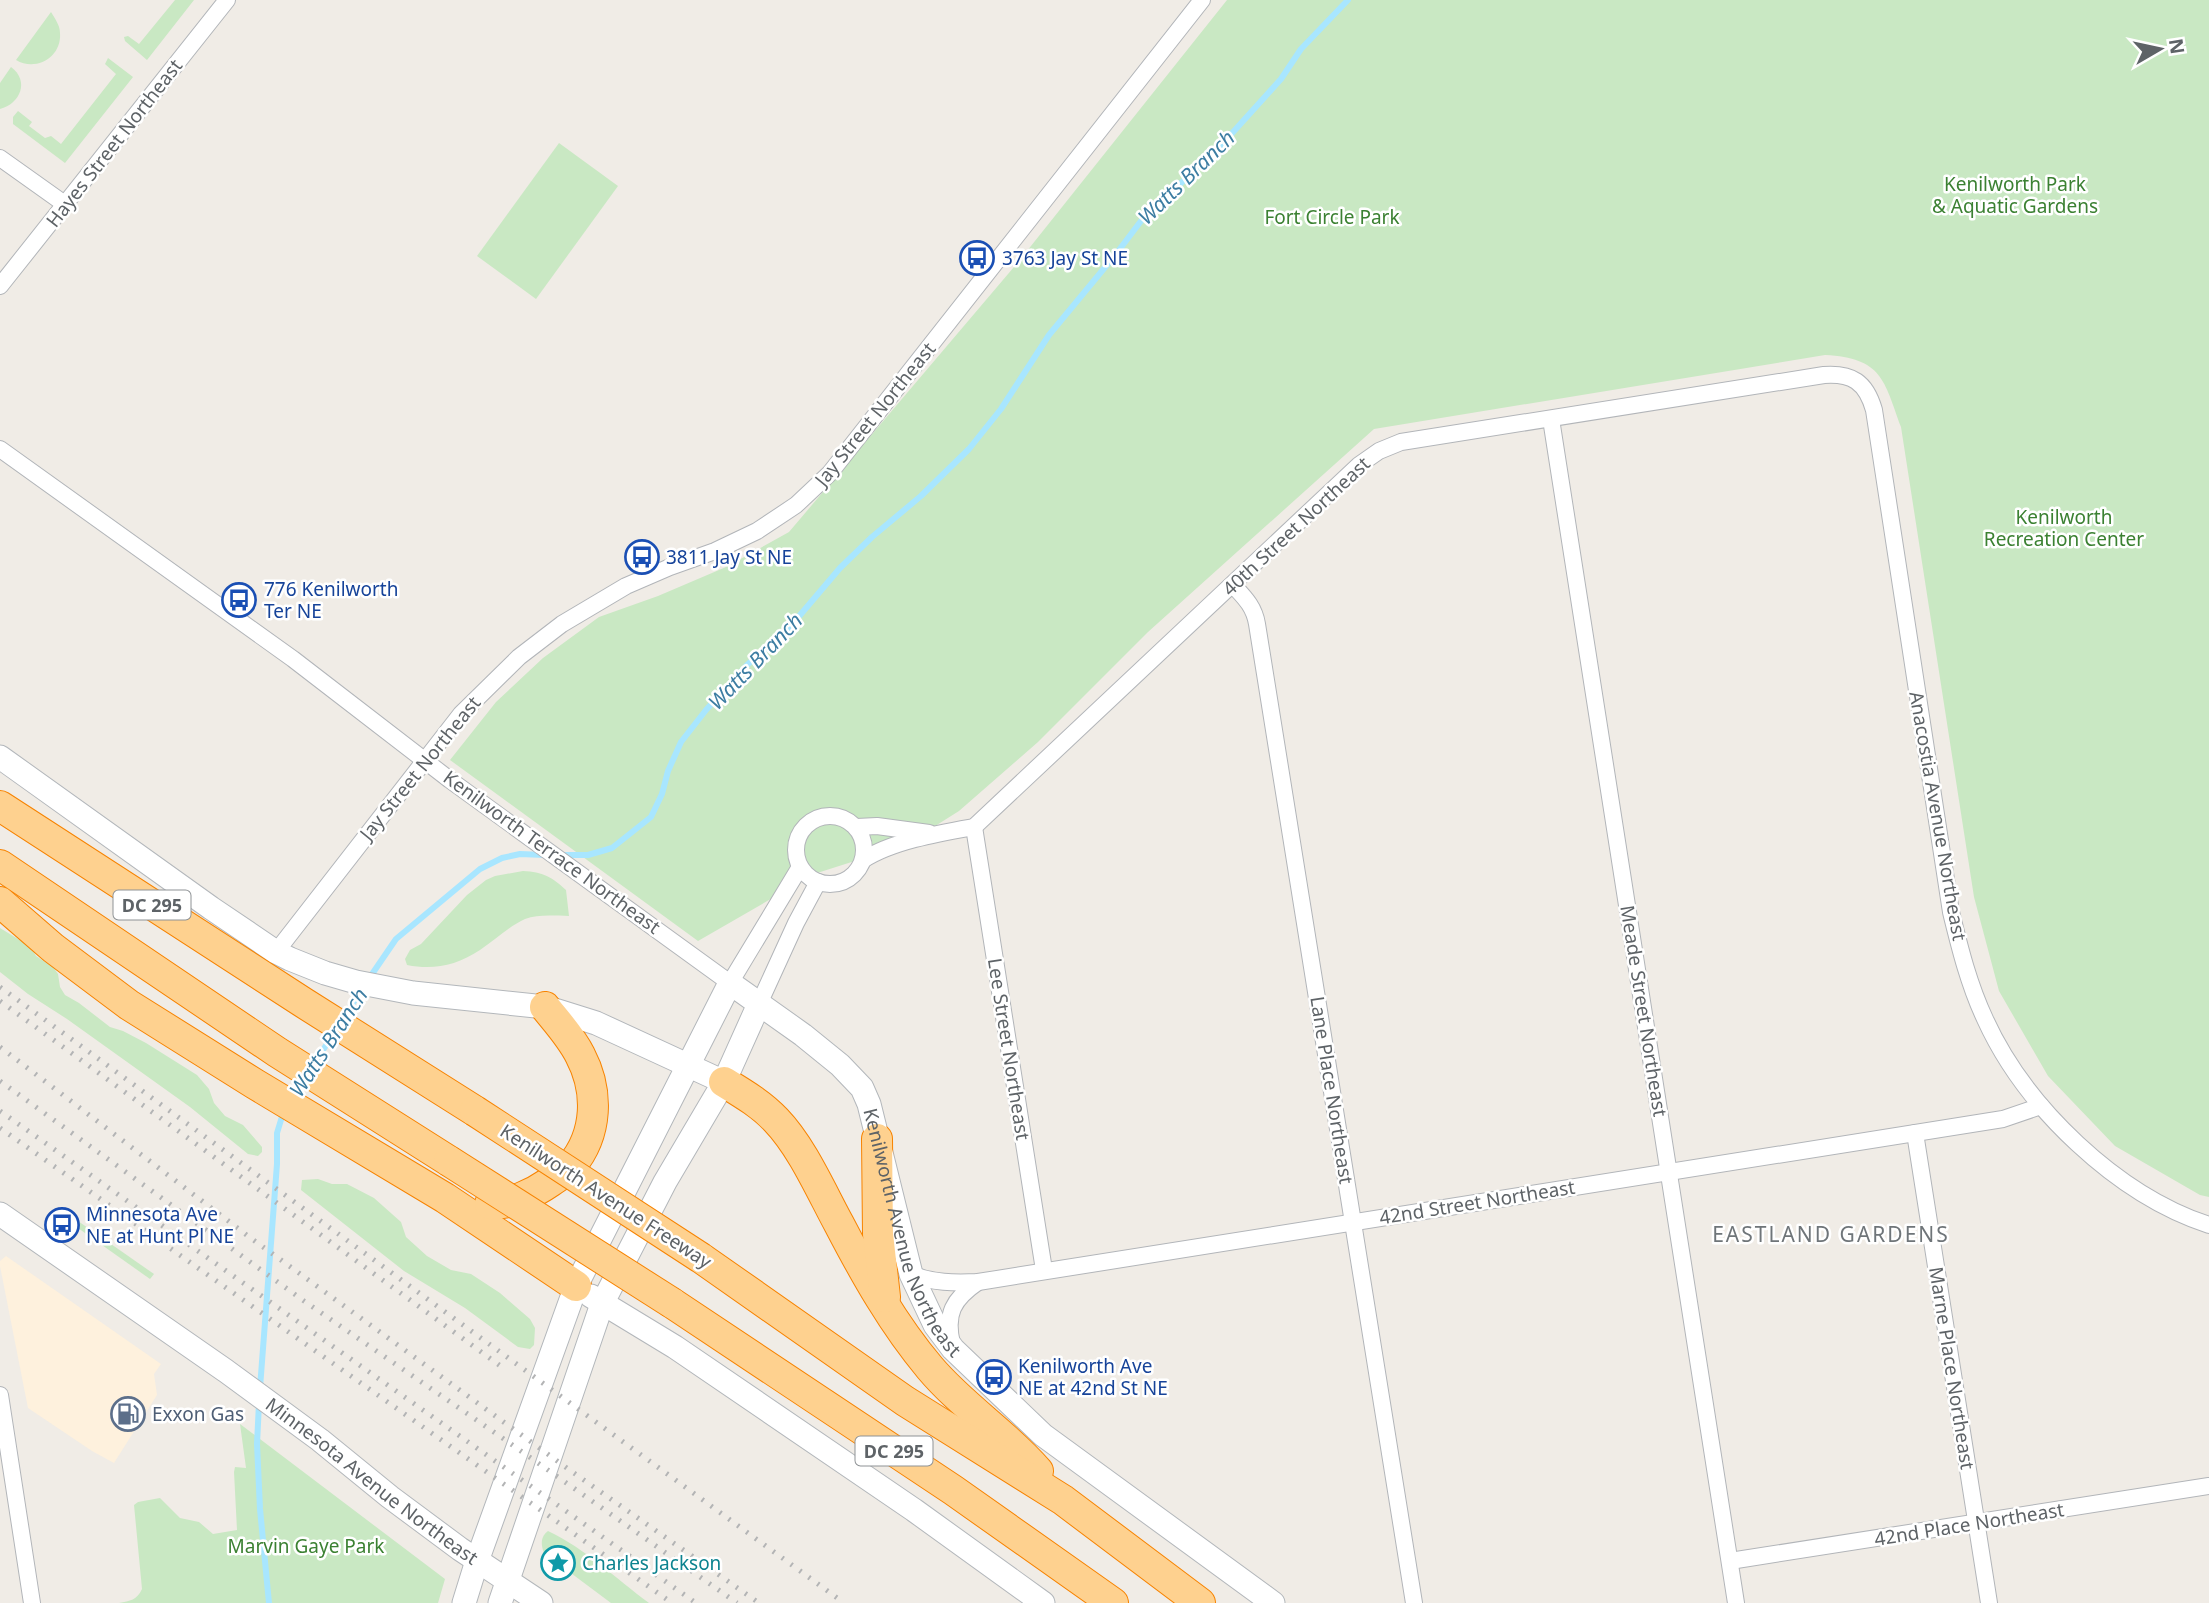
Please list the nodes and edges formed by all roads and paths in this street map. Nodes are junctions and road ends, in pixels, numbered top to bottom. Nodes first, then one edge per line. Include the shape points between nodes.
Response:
1 (227, 0) edge
2 (1202, 0) edge
3 (0, 158) edge
4 (66, 205) junction
5 (0, 286) edge
6 (1825, 375) joint
7 (1551, 419) junction
8 (0, 449) edge
9 (1233, 584) junction
10 (0, 757) edge
11 (426, 759) junction
12 (0, 806) edge
13 (857, 827) junction
14 (974, 828) junction
15 (934, 834) junction
16 (863, 860) junction
17 (0, 865) edge
18 (800, 867) junction
19 (818, 882) junction
20 (0, 902) edge
21 (276, 952) junction
22 (730, 983) junction
23 (759, 1004) junction
24 (545, 1007) junction
25 (689, 1065) junction
26 (724, 1082) junction
27 (2041, 1106) junction
28 (1915, 1133) junction
29 (877, 1139) junction
30 (1669, 1171) junction
31 (445, 1198) junction
32 (0, 1214) edge
33 (1353, 1222) junction
34 (2209, 1225) edge
35 (1044, 1270) junction
36 (911, 1274) junction
37 (978, 1282) junction
38 (576, 1286) junction
39 (602, 1304) junction
40 (886, 1308) junction
41 (953, 1349) junction
42 (0, 1395) edge
43 (2209, 1486) edge
44 (1063, 1500) junction
45 (1977, 1523) junction
46 (477, 1561) junction
47 (1730, 1561) junction
48 (503, 1592) edge
49 (32, 1603) edge
50 (464, 1603) edge
51 (541, 1603) edge
52 (1043, 1603) edge
53 (1113, 1603) edge
54 (1200, 1603) edge
55 (1273, 1603) edge
56 (1413, 1603) edge
57 (1736, 1603) edge
58 (1990, 1603) edge

1 - 4 street, Hayes Street Northeast
2 - 11 street, Jay Street Northeast via 866,430 814,490 757,531 637,581 562,624 480,694
3 - 4 street
4 - 5 street, Hayes Street Northeast
6 - 7 street, 40th Street Northeast
6 - 27 street, Anacostia Avenue Northeast via 1852,379 1871,400 1956,932 1986,1021
7 - 9 street, 40th Street Northeast via 1401,442 1379,451
7 - 30 street, Meade Street Northeast
8 - 11 street, Kenilworth Terrace Northeast
9 - 14 street, 40th Street Northeast
9 - 33 street, Lane Place Northeast via 1254,610 1257,624
10 - 21 main road
11 - 21 street, Jay Street Northeast
11 - 22 street, Kenilworth Terrace Northeast
12 - 44 highway, Kenilworth Avenue Freeway / DC 295, bridge via 701,1258 905,1401
13 - 15 street
13 - 16 street via 865,848
13 - 18 street via 849,820 827,815 806,825 796,845
14 - 15 street
14 - 35 street, Lee Street Northeast
15 - 16 street
16 - 19 street via 859,870 841,883
17 - 53 highway, DC 295, bridge via 276,1052 673,1303
18 - 19 street
18 - 22 street
19 - 23 street
20 - 31 highway via 129,1005
21 - 24 main road via 356,982
22 - 23 main road, Kenilworth Avenue Northeast
22 - 25 main road
23 - 26 main road
23 - 29 main road, Kenilworth Avenue Northeast via 854,1077 869,1104
24 - 25 main road via 596,1023
24 - 31 highway via 581,1056 593,1089 587,1142 570,1168 536,1192 497,1204
25 - 26 main road
25 - 38 main road
26 - 39 main road via 665,1182
26 - 40 highway via 777,1121 806,1163
27 - 28 street, 42nd Street Northeast via 2003,1119
27 - 34 street, Anacostia Avenue Northeast via 2113,1173
28 - 30 street, 42nd Street Northeast
28 - 45 street, Marne Place Northeast
29 - 36 main road, Kenilworth Avenue Northeast
29 - 40 highway via 878,1234
30 - 33 street, 42nd Street Northeast
30 - 47 street, Meade Street Northeast
31 - 38 highway
32 - 46 main road, Minnesota Avenue Northeast via 243,1384
33 - 35 street, 42nd Street Northeast
33 - 56 street, Lane Place Northeast
35 - 37 street, 42nd Street Northeast
36 - 37 street, 42nd Street Northeast via 940,1282
36 - 41 main road, Kenilworth Avenue Northeast via 935,1325
37 - 41 street via 955,1303 949,1330
38 - 39 main road
38 - 46 main road
39 - 48 main road
39 - 52 main road via 686,1354
40 - 44 highway via 931,1369 1023,1453
41 - 55 main road, Kenilworth Avenue Northeast via 1043,1435
42 - 49 street
43 - 45 street, 42nd Place Northeast
44 - 54 highway, Kenilworth Avenue Freeway / DC 295
45 - 47 street, 42nd Place Northeast
45 - 58 street, Marne Place Northeast
46 - 48 main road, Minnesota Avenue Northeast
46 - 50 main road
47 - 57 street, Meade Street Northeast
48 - 51 main road, Minnesota Avenue Northeast

